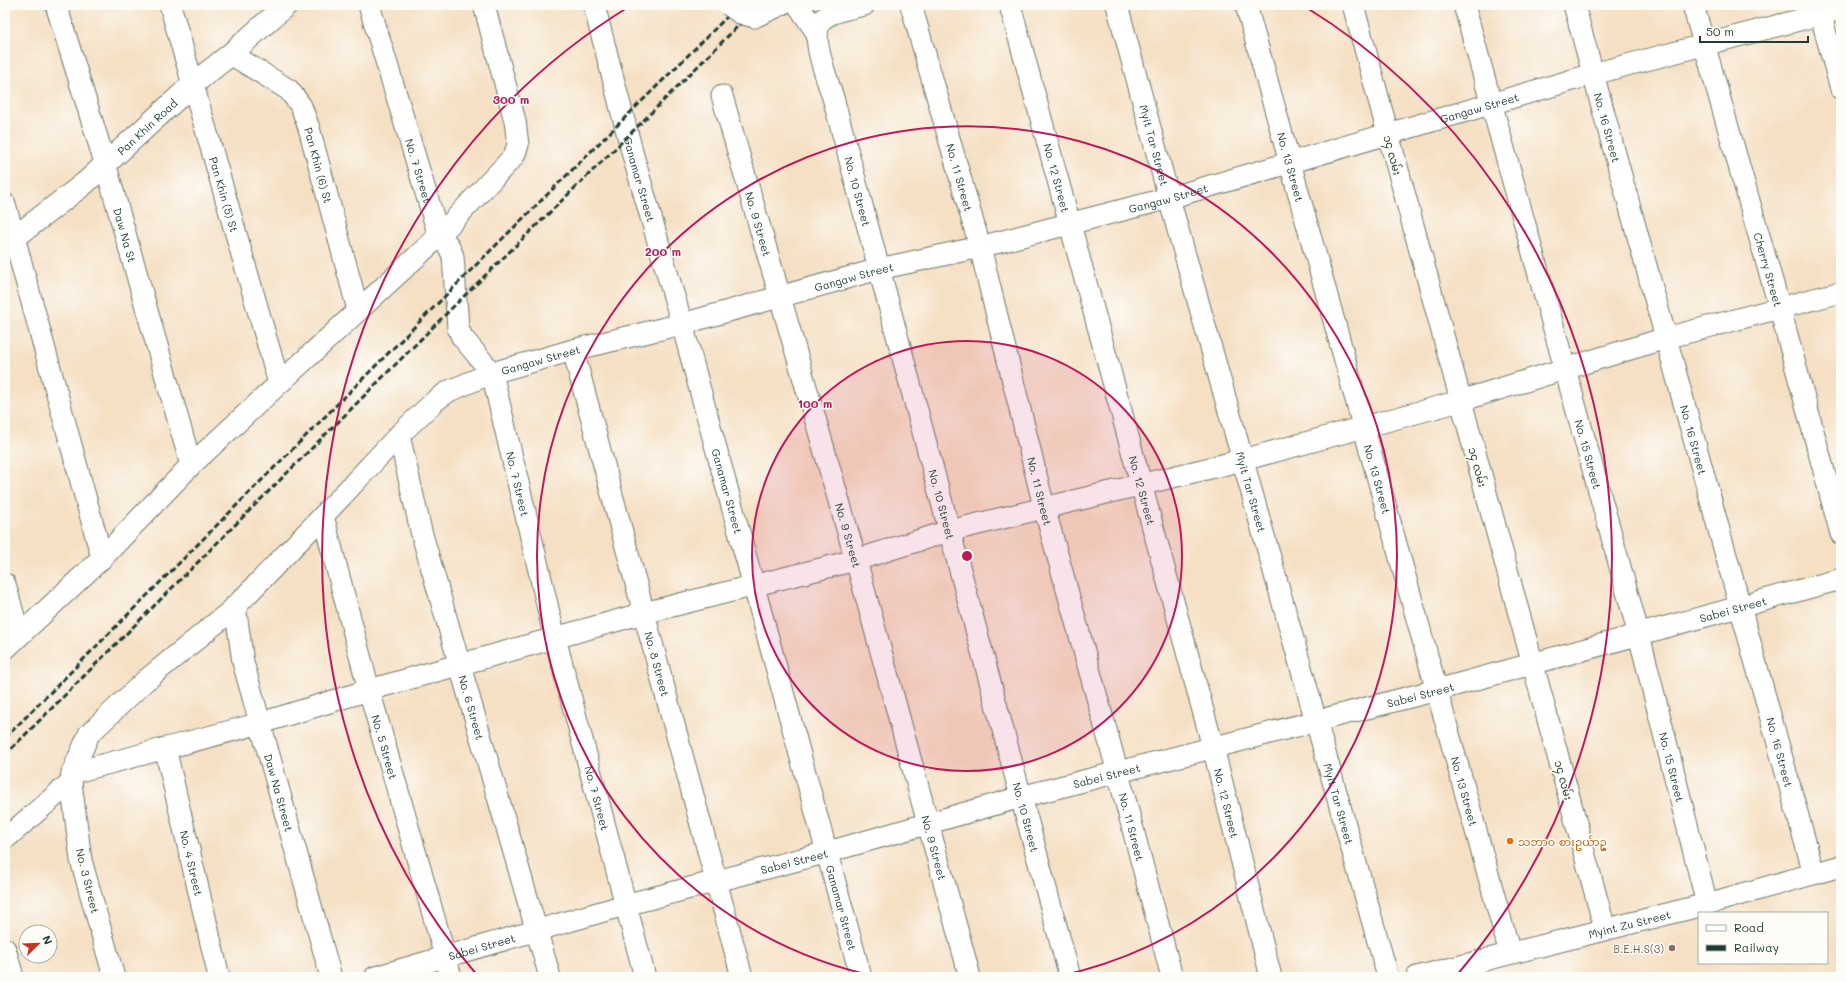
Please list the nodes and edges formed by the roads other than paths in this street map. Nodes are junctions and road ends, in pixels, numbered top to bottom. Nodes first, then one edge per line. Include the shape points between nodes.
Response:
1 (56, 5) edge
2 (170, 5) edge
3 (368, 5) edge
4 (484, 5) edge
5 (594, 5) edge
6 (729, 5) edge
7 (781, 5) edge
8 (798, 5) edge
9 (864, 5) edge
10 (910, 5) edge
11 (1010, 5) edge
12 (1117, 5) edge
13 (1246, 5) edge
14 (1354, 5) edge
15 (1464, 5) edge
16 (1574, 5) edge
17 (1693, 5) edge
18 (281, 7) edge
19 (1841, 9) edge
20 (1819, 10) edge
21 (817, 33) junction
22 (1705, 45) junction
23 (231, 54) junction
24 (1593, 74) junction
25 (193, 84) junction
26 (1841, 89) edge
27 (722, 96) dead end
28 (1492, 105) junction
29 (1387, 135) junction
30 (1291, 162) junction
31 (105, 163) junction
32 (1169, 198) junction
33 (5, 204) edge
34 (1069, 224) junction
35 (439, 236) junction
36 (10, 241) edge
37 (980, 247) junction
38 (879, 268) junction
39 (1841, 292) edge
40 (779, 296) junction
41 (1780, 309) junction
42 (358, 310) junction
43 (682, 324) junction
44 (1666, 338) junction
45 (573, 350) junction
46 (1564, 368) junction
47 (492, 373) junction
48 (279, 383) junction
49 (1460, 401) junction
50 (1364, 427) junction
51 (399, 435) junction
52 (1243, 460) junction
53 (191, 465) junction
54 (1140, 484) junction
55 (1044, 507) junction
56 (324, 516) junction
57 (949, 531) junction
58 (1841, 534) edge
59 (102, 558) junction
60 (856, 560) junction
61 (1841, 579) edge
62 (5, 584) edge
63 (754, 586) junction
64 (235, 606) junction
65 (1740, 608) junction
66 (644, 613) junction
67 (1639, 635) junction
68 (555, 638) junction
69 (12, 642) edge
70 (1532, 663) junction
71 (461, 665) junction
72 (369, 690) junction
73 (1437, 690) junction
74 (1316, 722) junction
75 (261, 723) junction
76 (1213, 747) junction
77 (165, 748) junction
78 (1118, 773) junction
79 (72, 778) junction
80 (1020, 797) junction
81 (928, 824) junction
82 (5, 839) edge
83 (828, 852) junction
84 (1841, 866) edge
85 (1814, 874) junction
86 (716, 882) junction
87 (1707, 904) junction
88 (625, 905) junction
89 (1605, 929) junction
90 (536, 931) junction
91 (5, 949) edge
92 (1510, 953) junction
93 (445, 957) junction
94 (13, 977) edge
95 (114, 977) edge
96 (219, 977) edge
97 (331, 977) edge
98 (375, 977) edge
99 (451, 977) edge
100 (550, 977) edge
101 (645, 977) edge
102 (742, 977) edge
103 (861, 977) edge
104 (970, 977) edge
105 (1070, 977) edge
106 (1172, 977) edge
107 (1271, 977) edge
108 (1388, 977) edge
109 (1417, 977) edge

1 - 31 street, Daw Na St
2 - 25 street, Pan Khin (5) St
3 - 35 street, No. 7 Street
4 - 35 street via 515,121 518,144 514,156
5 - 43 street, Ganamar Street via 634,159
6 - 7 street, bridge via 740,13 754,17
8 - 21 street
9 - 21 street via 830,15 819,24
10 - 37 street, No. 11 Street
11 - 34 street, No. 12 Street
12 - 32 street, Myit Tar Street
13 - 30 street, No. 13 Street
14 - 29 street, ၁၄ လမ်း
15 - 28 street, No. 15 Street
16 - 24 street, No. 16 Street
17 - 22 street, Cherry Street
18 - 23 main road, Pan Khin Road
19 - 20 street, Gangaw Street
20 - 22 street, Gangaw Street
20 - 26 street
21 - 38 street, No. 10 Street via 817,42
22 - 24 street, Gangaw Street
22 - 41 street, Cherry Street
23 - 25 main road, Pan Khin Road
23 - 42 street, Pan Khin (6) St via 289,90 300,106 309,128
24 - 28 street, Gangaw Street
24 - 44 street, No. 16 Street
25 - 31 main road, Pan Khin Road
25 - 48 street, Pan Khin (5) St
27 - 40 street, No. 9 Street
28 - 29 street, Gangaw Street
28 - 46 street, No. 15 Street
29 - 30 street, Gangaw Street
29 - 49 street, ၁၄ လမ်း
30 - 32 street, Gangaw Street
30 - 50 street, No. 13 Street
31 - 36 main road, Pan Khin Road via 85,183
31 - 53 street, Daw Na St
32 - 34 street, Gangaw Street
32 - 52 street, Myit Tar Street
33 - 36 street
34 - 37 street, Gangaw Street
34 - 54 street, No. 12 Street
35 - 42 street
35 - 47 street, No. 7 Street via 448,245 453,256 458,328 462,337
36 - 59 street
37 - 38 street, Gangaw Street
37 - 55 street, No. 11 Street
38 - 40 street, Gangaw Street
38 - 57 street, No. 10 Street
39 - 41 street
40 - 43 street, Gangaw Street
40 - 60 street, No. 9 Street
41 - 44 street
41 - 58 street, Cherry Street
42 - 48 street
43 - 45 street, Gangaw Street
43 - 63 street, Ganamar Street
44 - 46 street
44 - 65 street, No. 16 Street
45 - 47 street, Gangaw Street
45 - 66 street, No. 8 Street
46 - 49 street
46 - 67 street, No. 15 Street
47 - 51 street, Gangaw Street via 449,391
47 - 68 street, No. 7 Street
48 - 53 street
49 - 50 street
49 - 70 street, ၁၄ လမ်း
50 - 52 street
50 - 73 street, No. 13 Street
51 - 56 street, Gangaw Street
51 - 71 street, No. 6 Street via 421,531
52 - 54 street
52 - 74 street, Myit Tar Street
53 - 59 street
54 - 55 street
54 - 76 street, No. 12 Street
55 - 57 street
55 - 78 street, No. 11 Street
56 - 64 street, Gangaw Street
56 - 72 street, No. 5 Street
57 - 60 street
57 - 80 street, No. 10 Street
59 - 69 street
60 - 63 street
60 - 81 street, No. 9 Street
61 - 65 street, Sabei Street
62 - 69 street
63 - 66 street
63 - 83 street, Ganamar Street
64 - 75 street, Daw Na Street via 243,662
64 - 79 street, Gangaw Street via 145,681 89,734
65 - 67 street, Sabei Street
65 - 85 street, No. 16 Street
66 - 68 street
66 - 86 street, No. 8 Street
67 - 70 street, Sabei Street
67 - 87 street, No. 15 Street
68 - 71 street
68 - 88 street, No. 7 Street
70 - 73 street, Sabei Street
70 - 89 street, ၁၄ လမ်း
71 - 72 street
71 - 90 street, No. 6 Street
72 - 75 street
72 - 93 street, No. 5 Street
73 - 74 street, Sabei Street
73 - 92 street, No. 13 Street
74 - 76 street, Sabei Street
74 - 108 street, Myit Tar Street
75 - 77 street
75 - 97 street, Daw Na Street
76 - 78 street, Sabei Street
76 - 107 street, No. 12 Street
77 - 79 street
77 - 96 street, No. 4 Street
78 - 80 street, Sabei Street
78 - 106 street, No. 11 Street
79 - 82 street
79 - 95 street, No. 3 Street via 80,860
80 - 81 street, Sabei Street
80 - 105 street, No. 10 Street
81 - 83 street, Sabei Street
81 - 104 street, No. 9 Street
83 - 86 street, Sabei Street
83 - 103 street, Ganamar Street
84 - 85 street, Myint Zu Street
85 - 87 street, Myint Zu Street
86 - 88 street, Sabei Street
86 - 102 street, No. 8 Street
87 - 89 street, Myint Zu Street
88 - 90 street, Sabei Street
88 - 101 street, No. 7 Street
89 - 92 street, Myint Zu Street
90 - 93 street, Sabei Street
90 - 100 street, No. 6 Street
91 - 94 street
92 - 109 street, Myint Zu Street
93 - 98 street, Sabei Street
93 - 99 street, No. 5 Street

